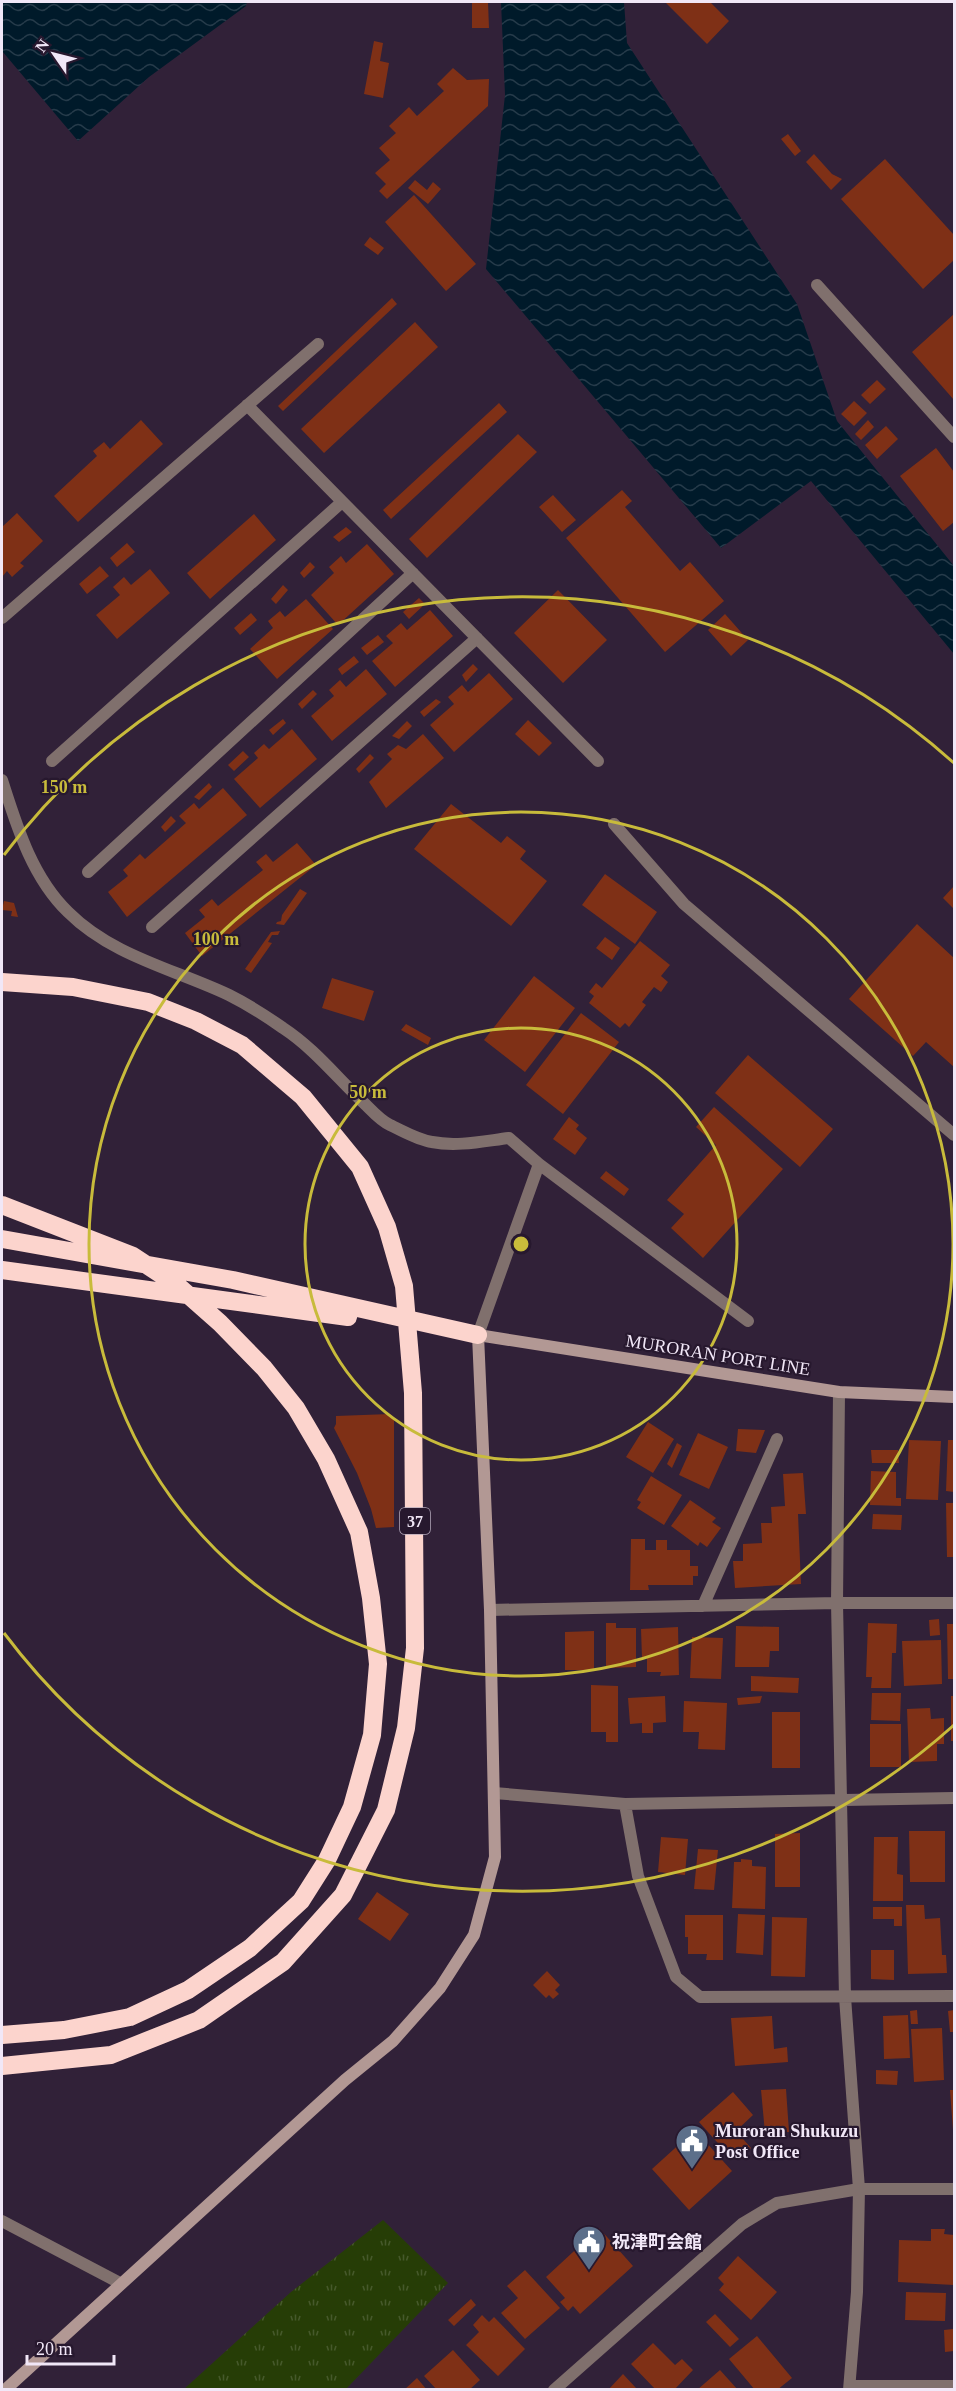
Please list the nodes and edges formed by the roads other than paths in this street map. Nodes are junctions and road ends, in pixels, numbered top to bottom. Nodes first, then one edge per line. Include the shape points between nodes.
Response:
1 (817, 285) dead end
2 (318, 344) dead end
3 (247, 405) junction
4 (954, 437) edge
5 (342, 502) junction
6 (413, 573) junction
7 (2, 618) edge
8 (477, 638) junction
9 (52, 760) dead end
10 (598, 761) dead end
11 (2, 780) edge
12 (614, 824) dead end
13 (88, 872) dead end
14 (152, 927) dead end
15 (2, 982) edge
16 (954, 1135) edge
17 (539, 1164) junction
18 (2, 1205) edge
19 (2, 1239) edge
20 (2, 1270) edge
21 (747, 1321) dead end
22 (478, 1335) junction
23 (839, 1392) junction
24 (954, 1397) edge
25 (777, 1439) dead end
26 (837, 1603) junction
27 (954, 1603) edge
28 (704, 1606) junction
29 (490, 1610) junction
30 (494, 1794) junction
31 (954, 1798) edge
32 (842, 1799) junction
33 (625, 1804) junction
34 (954, 1996) edge
35 (845, 1997) junction
36 (2, 2035) edge
37 (2, 2066) edge
38 (954, 2188) edge
39 (859, 2189) junction
40 (2, 2221) edge
41 (120, 2283) junction
42 (954, 2386) edge
43 (849, 2388) edge
44 (5, 2390) edge
45 (554, 2390) edge

1 - 4 street
2 - 3 street
3 - 5 street
3 - 7 street
5 - 6 street
5 - 9 street
6 - 8 street
6 - 13 street
8 - 10 street
8 - 14 street
11 - 17 street via 22,844 50,891 86,928 148,962 230,995 285,1029 318,1055 386,1124 431,1142 509,1138
12 - 16 street via 684,904
15 - 37 highway, 37 via 95,991 148,1002 196,1021 242,1045 303,1097 360,1167 387,1227 404,1286 413,1394 415,1612 406,1728 386,1810 343,1895 283,1962 199,2020 111,2055
17 - 21 street
17 - 22 street
18 - 36 highway via 133,1256 177,1285 270,1376 296,1408 326,1459 359,1532 378,1664 372,1735 352,1807 327,1860 301,1901 250,1948 188,1990 130,2017 64,2030
19 - 22 highway via 233,1280
20 - 22 highway
22 - 23 street, MURORAN PORT LINE
22 - 29 street
23 - 24 street, MURORAN PORT LINE
23 - 26 street
25 - 28 street
26 - 27 street
26 - 28 street
26 - 32 street
28 - 29 street
29 - 30 street
30 - 33 street
30 - 41 street via 495,1857 474,1935 440,1988 393,2041
31 - 32 street
32 - 33 street
32 - 35 street
33 - 35 street via 638,1876 676,1977 700,1997
34 - 35 street
35 - 39 street
38 - 39 street
39 - 43 street via 857,2292
39 - 45 street via 777,2203 742,2223
40 - 41 street
41 - 44 street
42 - 43 street

